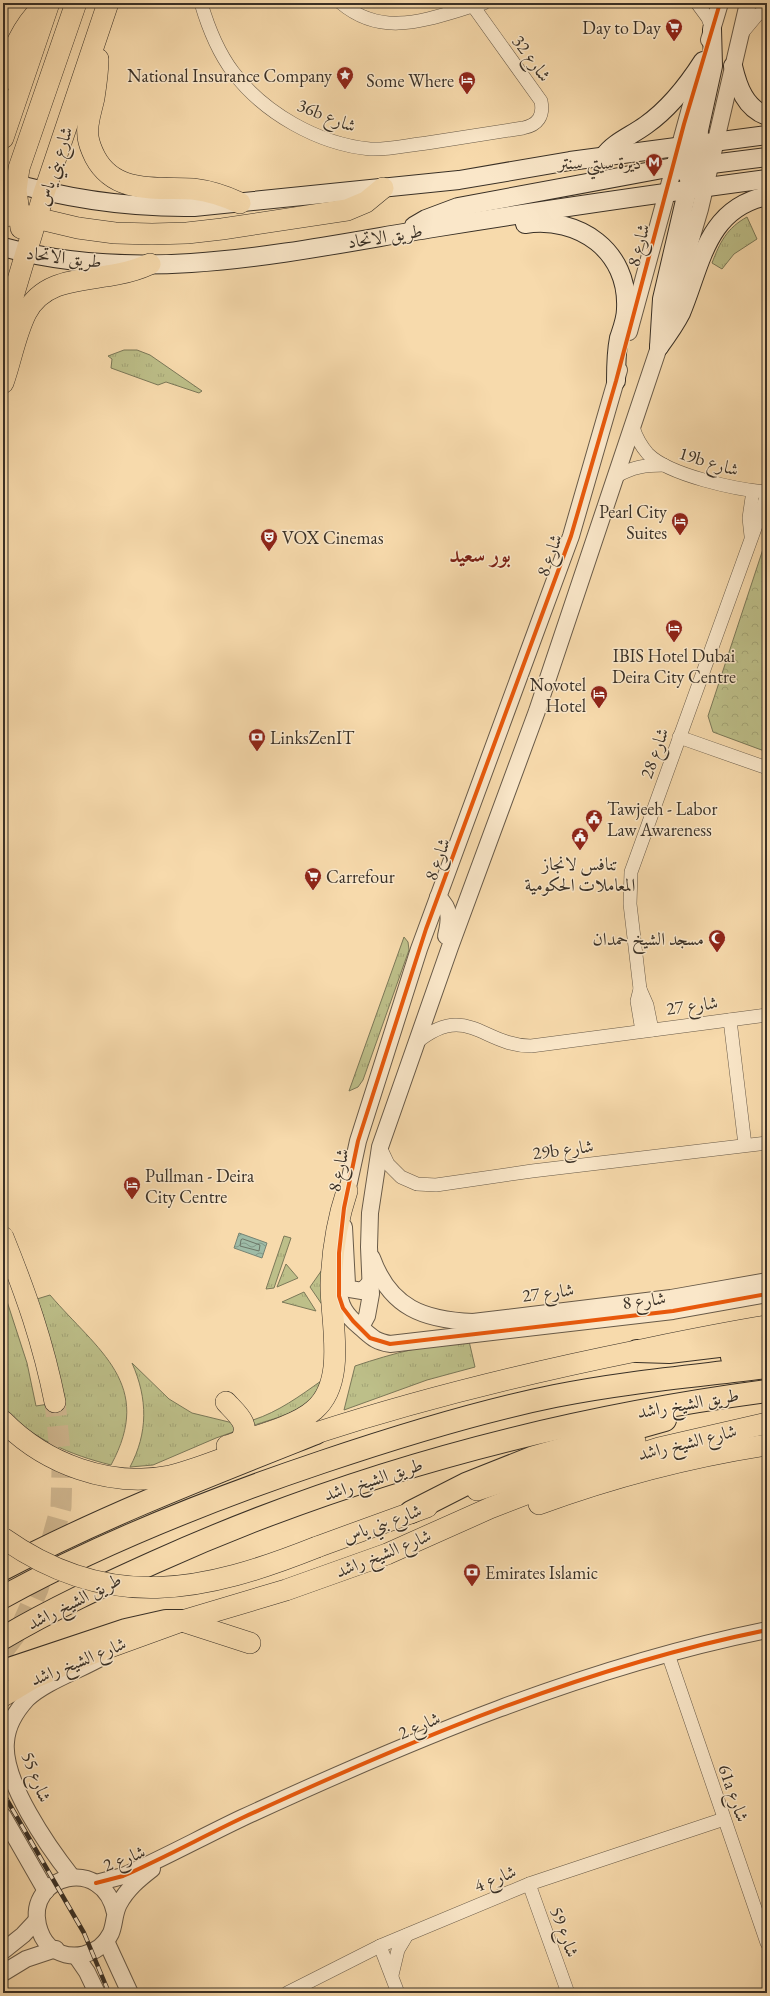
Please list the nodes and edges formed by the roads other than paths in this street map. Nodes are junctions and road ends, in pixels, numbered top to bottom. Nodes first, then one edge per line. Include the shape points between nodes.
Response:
1 (48, 3) edge
2 (76, 3) edge
3 (108, 3) edge
4 (202, 3) edge
5 (342, 3) edge
6 (696, 3) edge
7 (720, 3) edge
8 (748, 3) edge
9 (478, 4) edge
10 (767, 10) edge
11 (712, 30) junction
12 (742, 33) junction
13 (96, 39) junction
14 (703, 61) junction
15 (733, 66) junction
16 (3, 80) edge
17 (767, 116) edge
18 (523, 128) joint
19 (767, 135) edge
20 (3, 138) edge
21 (679, 146) junction
22 (604, 156) junction
23 (767, 157) edge
24 (697, 160) junction
25 (767, 179) edge
26 (383, 188) junction
27 (696, 188) junction
28 (667, 192) junction
29 (44, 193) junction
30 (767, 196) edge
31 (240, 203) junction
32 (11, 205) edge
33 (477, 221) junction
34 (403, 233) junction
35 (3, 247) edge
36 (27, 254) junction
37 (150, 264) junction
38 (3, 330) edge
39 (659, 347) junction
40 (616, 381) junction
41 (3, 383) edge
42 (633, 427) junction
43 (664, 465) junction
44 (617, 476) junction
45 (753, 491) junction
46 (767, 492) edge
47 (767, 495) edge
48 (571, 536) junction
49 (751, 536) junction
50 (552, 661) junction
51 (680, 733) junction
52 (767, 760) edge
53 (767, 768) edge
54 (438, 897) junction
55 (767, 1016) edge
56 (730, 1020) junction
57 (647, 1031) junction
58 (416, 1043) junction
59 (409, 1061) junction
60 (767, 1143) edge
61 (745, 1145) junction
62 (380, 1147) junction
63 (345, 1200) junction
64 (3, 1237) edge
65 (368, 1247) junction
66 (767, 1282) edge
67 (370, 1283) junction
68 (767, 1294) edge
69 (767, 1326) edge
70 (361, 1327) junction
71 (767, 1340) edge
72 (637, 1351) junction
73 (767, 1351) edge
74 (767, 1367) edge
75 (591, 1390) junction
76 (767, 1391) edge
77 (702, 1400) junction
78 (55, 1402) tunnel mouth
79 (226, 1402) dead end
80 (767, 1413) edge
81 (3, 1421) edge
82 (767, 1423) edge
83 (316, 1433) junction
84 (240, 1441) junction
85 (767, 1445) edge
86 (128, 1478) junction
87 (411, 1512) junction
88 (436, 1532) junction
89 (3, 1538) edge
90 (3, 1569) edge
91 (3, 1597) edge
92 (182, 1621) junction
93 (767, 1630) edge
94 (3, 1638) edge
95 (123, 1642) junction
96 (250, 1643) dead end
97 (668, 1654) junction
98 (3, 1671) edge
99 (3, 1696) edge
100 (3, 1816) edge
101 (724, 1819) junction
102 (170, 1855) junction
103 (72, 1877) junction
104 (96, 1883) junction
105 (529, 1884) junction
106 (46, 1891) junction
107 (115, 1913) junction
108 (37, 1920) junction
109 (407, 1935) junction
110 (106, 1941) junction
111 (767, 1943) edge
112 (380, 1946) junction
113 (56, 1949) junction
114 (3, 1950) edge
115 (76, 1956) junction
116 (3, 1973) edge
117 (392, 1977) junction
118 (97, 1993) edge
119 (130, 1993) edge
120 (287, 1993) edge
121 (398, 1993) edge
122 (568, 1993) edge

1 - 16 main road via 28,22 20,34
1 - 20 main road
2 - 32 main road via 19,168
3 - 13 main road, شارع بني ياس
4 - 18 street, 36b شارع via 217,45 233,72 249,89 286,119 327,139 348,146 393,148
5 - 9 street via 367,19 384,24 402,24
6 - 11 street via 708,18
7 - 11 street
8 - 12 street
9 - 18 street, شارع 32 via 541,101 541,116 537,122
10 - 12 street via 758,15
11 - 14 street
11 - 24 main road via 713,66
12 - 15 street
13 - 29 main road, شارع بني ياس
13 - 31 main road via 97,78 87,126 92,150 106,173 120,182 133,186 208,192
14 - 21 street
14 - 22 main road via 672,103 646,125 612,147
15 - 17 main road via 745,100
15 - 24 street
19 - 24 main road
21 - 22 main road
21 - 24 main road
22 - 26 main road via 459,180
23 - 24 main road
24 - 27 main road
24 - 28 main road
24 - 34 main road via 458,207 426,219
25 - 27 main road, طريق الاتحاد
26 - 31 main road
26 - 32 main road via 366,202 347,210 187,233 116,233 78,228
27 - 28 main road, طريق الاتحاد
27 - 39 main road via 662,299
28 - 33 main road, طريق الاتحاد
28 - 40 street, شارع 8
29 - 31 main road via 103,203 165,208
29 - 32 main road, شارع بني ياس
29 - 32 main road
30 - 39 main road via 745,204 718,226 701,255 680,315
32 - 36 main road, شارع بني ياس
33 - 34 main road, طريق الاتحاد
33 - 40 main road via 505,227 542,223 563,224 579,230 601,245 615,264 626,293 624,324 617,352
34 - 37 main road, طريق الاتحاد via 234,259
35 - 36 main road, طريق الاتحاد
36 - 37 main road, طريق الاتحاد via 84,261
36 - 38 main road, شارع بني ياس
37 - 41 main road via 118,274 64,282 48,289 26,313
39 - 42 street, شارع 8
40 - 48 street, شارع 8
42 - 43 street, 19b شارع via 649,455
42 - 44 street, شارع 8
43 - 44 street, 19b شارع via 644,465
43 - 45 street, 19b شارع via 723,486
44 - 50 street, شارع 8
45 - 46 street, 19b شارع
45 - 49 street, شارع 28 via 749,518
47 - 49 street, شارع 28
48 - 50 street via 579,552 558,616
48 - 54 street, شارع 8
49 - 51 street, شارع 28
50 - 58 street, شارع 8 via 534,718
51 - 52 street
51 - 53 street
51 - 57 street, شارع 28 via 631,872 630,904 640,989 637,1001
54 - 59 street via 445,903 450,920 408,1043
54 - 63 street, شارع 8 via 365,1117
55 - 56 street, شارع 27
56 - 57 street, شارع 27
56 - 61 street
57 - 58 street, شارع 27 via 519,1046 478,1029 456,1025 441,1028
58 - 59 street, شارع 8
59 - 62 street, شارع 8
60 - 61 street, 29b شارع
61 - 62 street, 29b شارع via 436,1185 417,1184 401,1177 388,1164
62 - 65 street, شارع 8 via 370,1213
63 - 67 street via 346,1284 356,1291 362,1291
63 - 70 street, شارع 8 via 339,1253 339,1296 348,1317
63 - 84 main road via 340,1214 331,1285 334,1373 331,1387 324,1400 305,1417
64 - 78 main road via 24,1286 36,1324
65 - 66 street, شارع 27 via 384,1282 397,1298 412,1309 448,1321 473,1322 671,1298
65 - 67 street, شارع 8
67 - 70 street, شارع 8 via 370,1306
68 - 70 street, شارع 8 via 673,1310 403,1343 390,1344 370,1338
69 - 72 main road
71 - 72 highway via 669,1352
72 - 83 main road via 564,1365 450,1393
73 - 75 highway via 655,1372
74 - 75 highway, طريق الشيخ راشد
75 - 91 highway, طريق الشيخ راشد via 522,1403 447,1422 253,1485 113,1541
76 - 77 highway, طريق الشيخ راشد
77 - 87 highway via 668,1419 569,1446 500,1470 452,1490
77 - 94 highway, طريق الشيخ راشد via 517,1437 396,1470 271,1514 176,1553
79 - 84 main road via 244,1424 244,1434
80 - 87 main road, شارع بني ياس via 702,1425 607,1448
81 - 86 main road via 30,1445 60,1461 111,1478
82 - 88 main road, شارع الشيخ راشد via 696,1438 622,1459 515,1498
83 - 86 main road via 296,1434 170,1475
83 - 90 highway via 152,1498
84 - 86 main road via 171,1468
85 - 88 main road via 684,1460 578,1490 498,1518
87 - 89 main road, شارع بني ياس, bridge via 273,1565 232,1578 190,1586 148,1588 105,1585 64,1572 26,1554
88 - 92 main road, شارع الشيخ راشد via 387,1554 293,1588
92 - 95 main road, شارع الشيخ راشد
92 - 96 main road
92 - 98 highway via 166,1621 126,1630
93 - 97 street, شارع 2
95 - 99 main road, شارع الشيخ راشد via 56,1667
95 - 103 street, شارع 55 via 88,1666 41,1689 27,1699 9,1727 7,1758 13,1780 53,1853
97 - 101 street, 61a شارع
97 - 102 street, شارع 2 via 558,1688 441,1730 240,1820
100 - 106 street
101 - 105 street, شارع 4
101 - 111 street, 61a شارع
102 - 104 street, شارع 2 via 123,1876
102 - 107 street, شارع 2 via 132,1886
103 - 104 street
103 - 106 street via 58,1882
104 - 107 street via 109,1896
105 - 109 street, شارع 4
105 - 122 street, شارع 59
106 - 108 street via 40,1900
107 - 110 street via 114,1923
108 - 113 street via 44,1939
108 - 114 street
109 - 112 street, شارع 4
109 - 117 street via 398,1950
110 - 115 street via 93,1952
110 - 119 street
112 - 117 street
112 - 120 street, شارع 4
113 - 115 street via 67,1955
113 - 116 street via 31,1957
115 - 118 street
117 - 121 street

